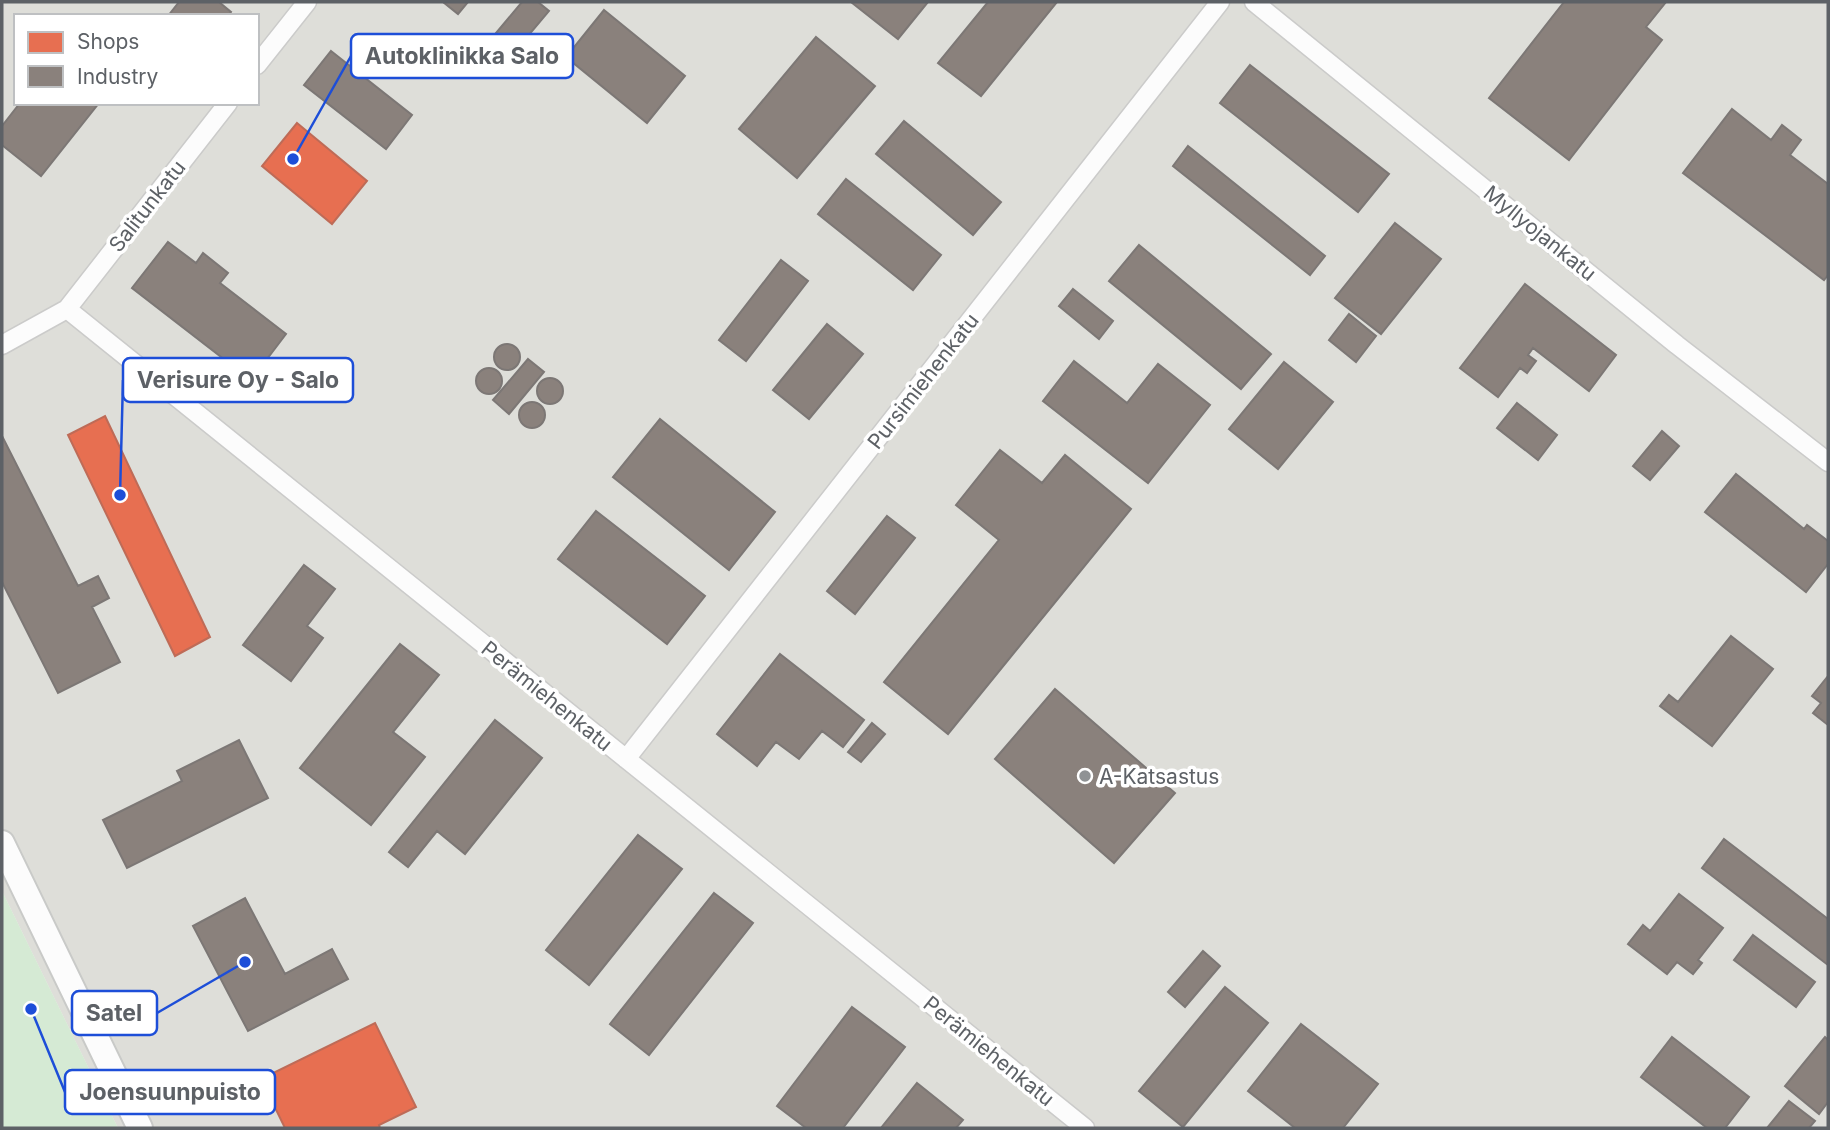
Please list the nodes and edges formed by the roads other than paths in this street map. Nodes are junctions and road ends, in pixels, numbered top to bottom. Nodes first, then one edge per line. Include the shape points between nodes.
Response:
1 (307, 2) edge
2 (1220, 2) edge
3 (1254, 2) edge
4 (259, 62) edge
5 (226, 105) edge
6 (66, 309) junction
7 (2, 345) edge
8 (1828, 462) edge
9 (626, 759) junction
10 (2, 843) edge
11 (140, 1128) edge
12 (1085, 1128) edge

1 - 4 street
2 - 9 street, Pursimiehenkatu
3 - 8 street, Myllyojankatu
5 - 6 street, Salitunkatu
6 - 7 street
6 - 9 street, Perämiehenkatu
9 - 12 street, Perämiehenkatu
10 - 11 main road

